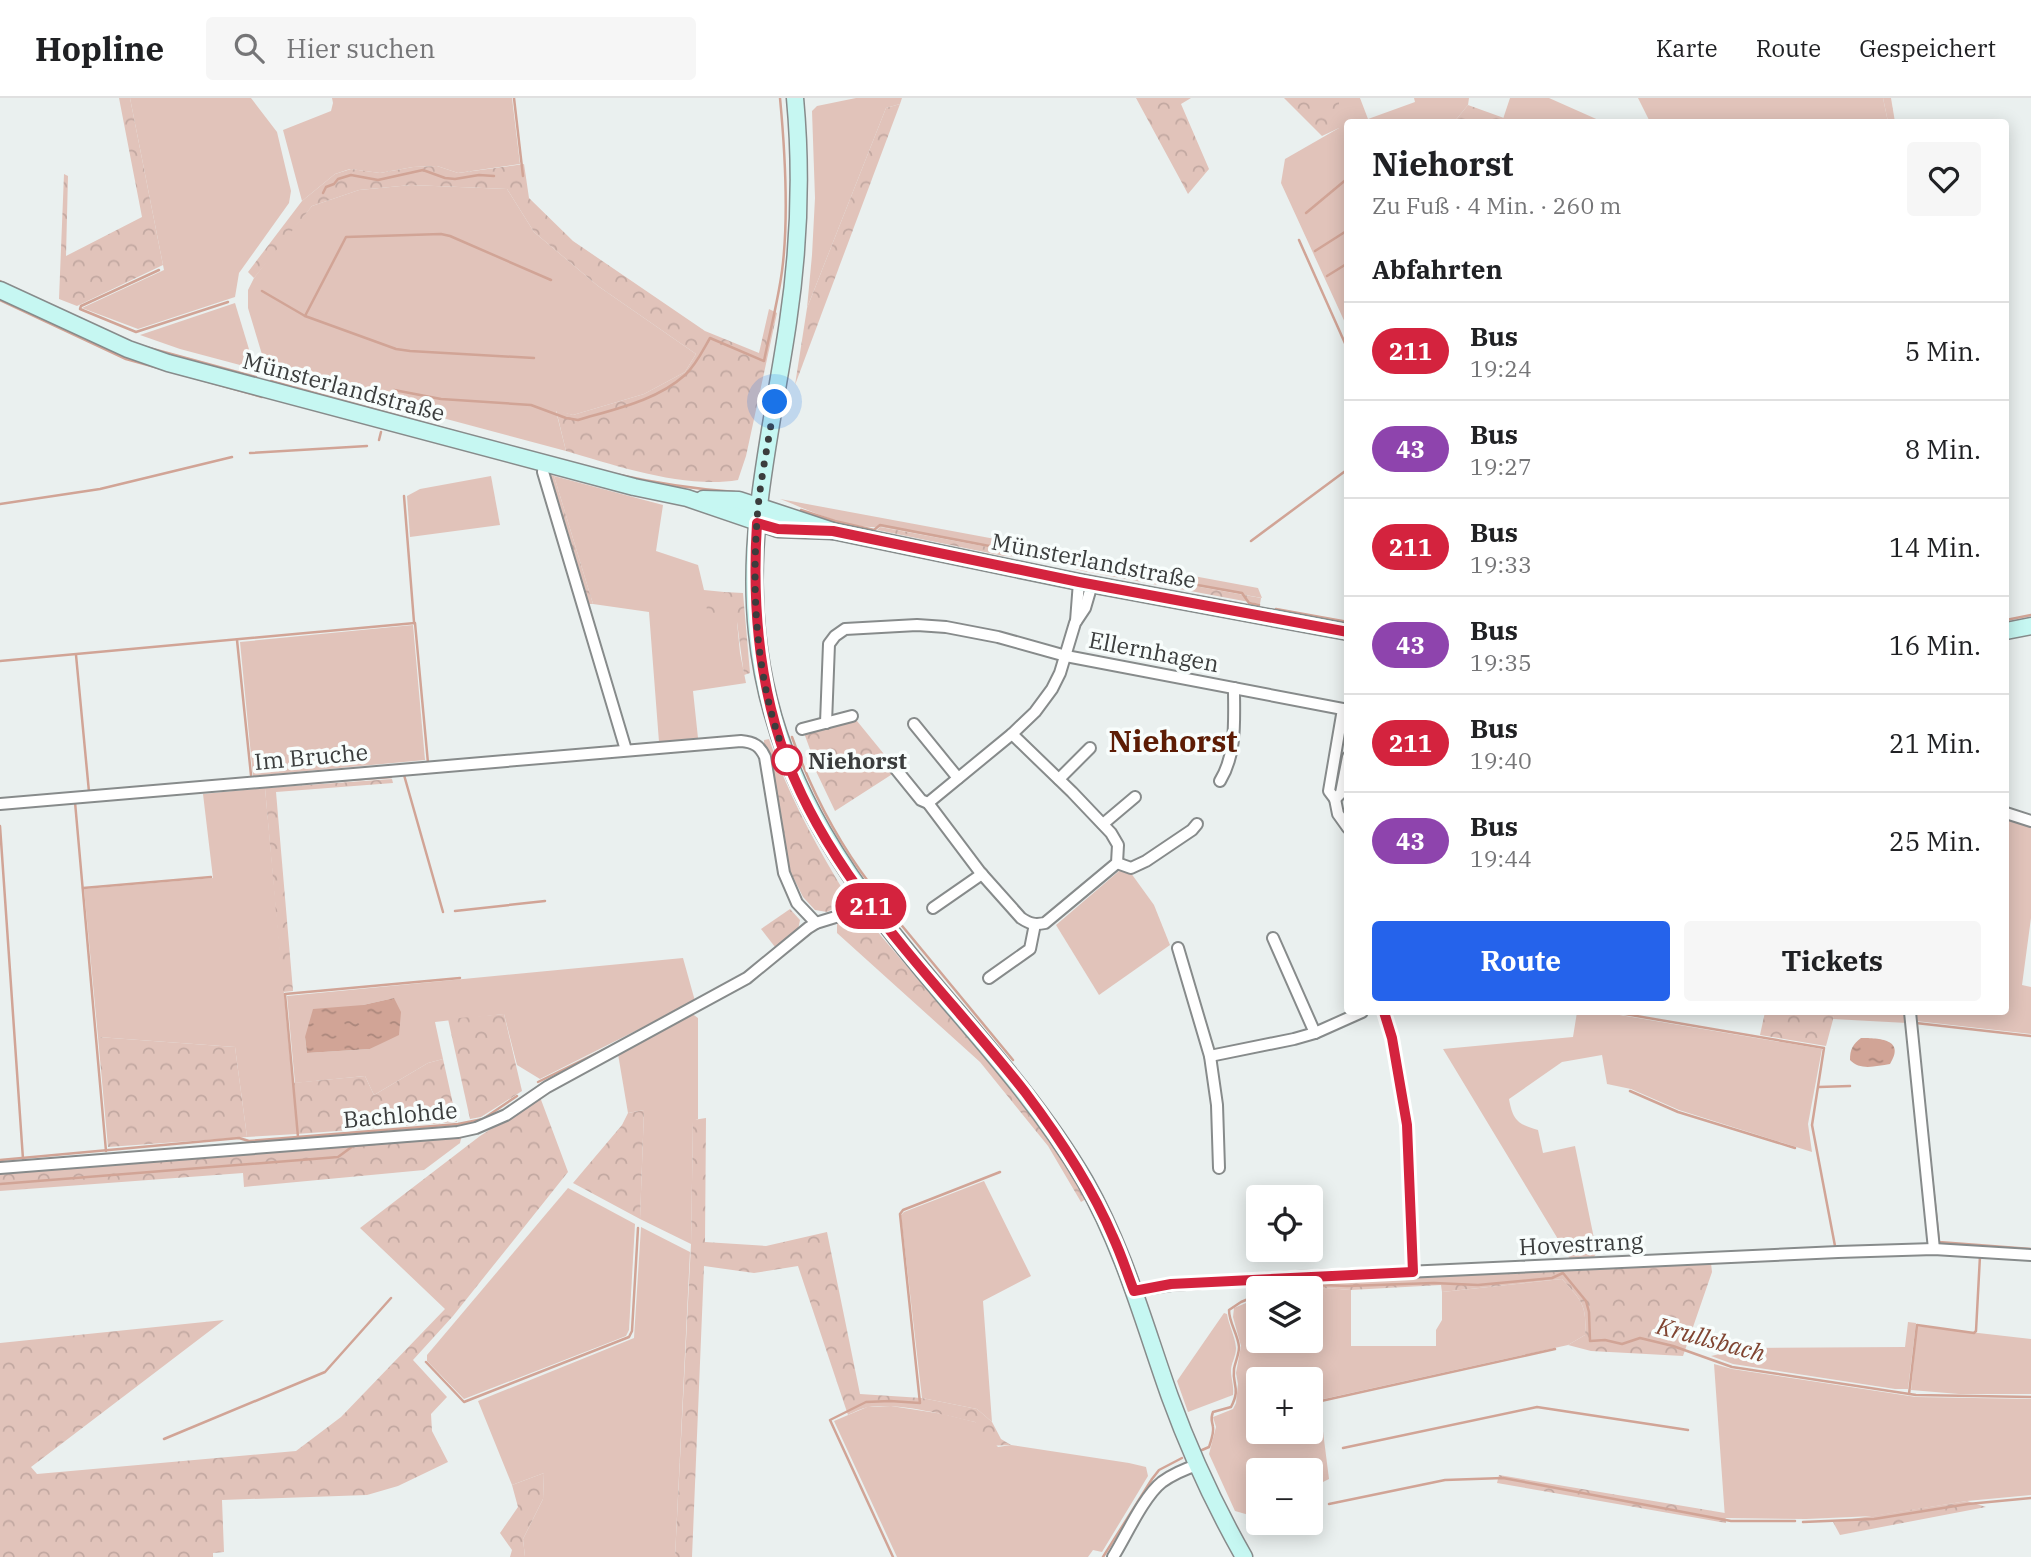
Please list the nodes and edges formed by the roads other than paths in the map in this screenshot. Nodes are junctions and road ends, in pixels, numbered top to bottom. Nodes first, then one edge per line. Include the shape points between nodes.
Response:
1 (795, 98) edge
2 (0, 290) edge
3 (544, 463) junction
4 (687, 498) junction
5 (758, 506) junction
6 (757, 523) junction
7 (833, 531) junction
8 (1086, 583) junction
9 (2031, 626) edge
10 (2009, 630) edge
11 (1344, 631) edge
12 (1066, 656) junction
13 (1234, 688) junction
14 (1344, 709) edge
15 (1344, 714) edge
16 (852, 716) dead end
17 (827, 723) junction
18 (914, 724) dead end
19 (802, 729) dead end
20 (1012, 734) junction
21 (1090, 748) dead end
22 (626, 750) junction
23 (891, 763) dead end
24 (958, 778) junction
25 (1344, 778) edge
26 (1059, 779) junction
27 (1220, 781) dead end
28 (1135, 797) dead end
29 (1335, 799) junction
30 (0, 803) edge
31 (928, 803) junction
32 (2009, 814) edge
33 (2031, 821) edge
34 (1344, 822) edge
35 (1103, 824) junction
36 (1197, 824) dead end
37 (1117, 863) junction
38 (982, 874) junction
39 (866, 899) junction
40 (933, 908) dead end
41 (816, 923) junction
42 (1035, 925) junction
43 (1273, 938) dead end
44 (1178, 948) dead end
45 (989, 978) dead end
46 (1355, 1015) edge
47 (1385, 1015) edge
48 (1910, 1015) edge
49 (1315, 1033) junction
50 (1210, 1056) junction
51 (0, 1168) edge
52 (1219, 1168) dead end
53 (1934, 1249) junction
54 (2031, 1255) edge
55 (1413, 1272) junction
56 (1134, 1291) junction
57 (1197, 1465) junction
58 (1113, 1557) edge
59 (1244, 1557) edge

1 - 5 main road via 796,253
2 - 3 main road, Münsterlandstraße via 168,363
3 - 4 main road, Münsterlandstraße
3 - 22 street
4 - 5 main road, Münsterlandstraße via 739,500
4 - 6 main road, Münsterlandstraße
5 - 6 main road
5 - 7 main road, Münsterlandstraße
6 - 7 main road, Münsterlandstraße via 778,529
6 - 39 main road via 757,632 778,733 815,820
7 - 8 main road, Münsterlandstraße
8 - 11 main road, Münsterlandstraße
8 - 12 street, Ellernhagen via 1085,608 1075,623
9 - 10 main road
12 - 13 street, Ellernhagen
12 - 17 street, Ellernhagen via 946,627 845,629 829,644
12 - 20 street via 1052,689
13 - 14 street, Ellernhagen
13 - 27 street, Ellernhagen via 1234,736 1228,768
15 - 29 street, Ellernhagen via 1329,791
16 - 17 street
17 - 19 street
18 - 24 street
20 - 24 street
20 - 26 street
21 - 26 street
22 - 30 street, Im Bruche
22 - 41 street, Im Bruche via 741,741 756,744 765,757 784,873 797,903
23 - 31 street
24 - 31 street
25 - 29 street
26 - 35 street
28 - 35 street
29 - 34 street, Ellernhagen
31 - 38 street
32 - 33 street
35 - 37 street via 1118,845
36 - 37 street via 1146,862 1131,867
37 - 42 street via 1062,911
38 - 40 street
38 - 42 street via 1021,918
39 - 41 street, Bachlohde via 842,915
39 - 56 main road via 1056,1134 1113,1236
41 - 51 street, Bachlohde via 747,978 476,1128
42 - 45 street via 1030,949
43 - 49 street
44 - 50 street
46 - 49 street
47 - 55 street via 1407,1125
48 - 53 street
49 - 50 street
50 - 52 street
53 - 54 street, Hovestrang
53 - 55 street, Hovestrang
55 - 56 street, Hovestrang via 1171,1284
56 - 57 main road
57 - 58 street via 1160,1483
57 - 59 main road

